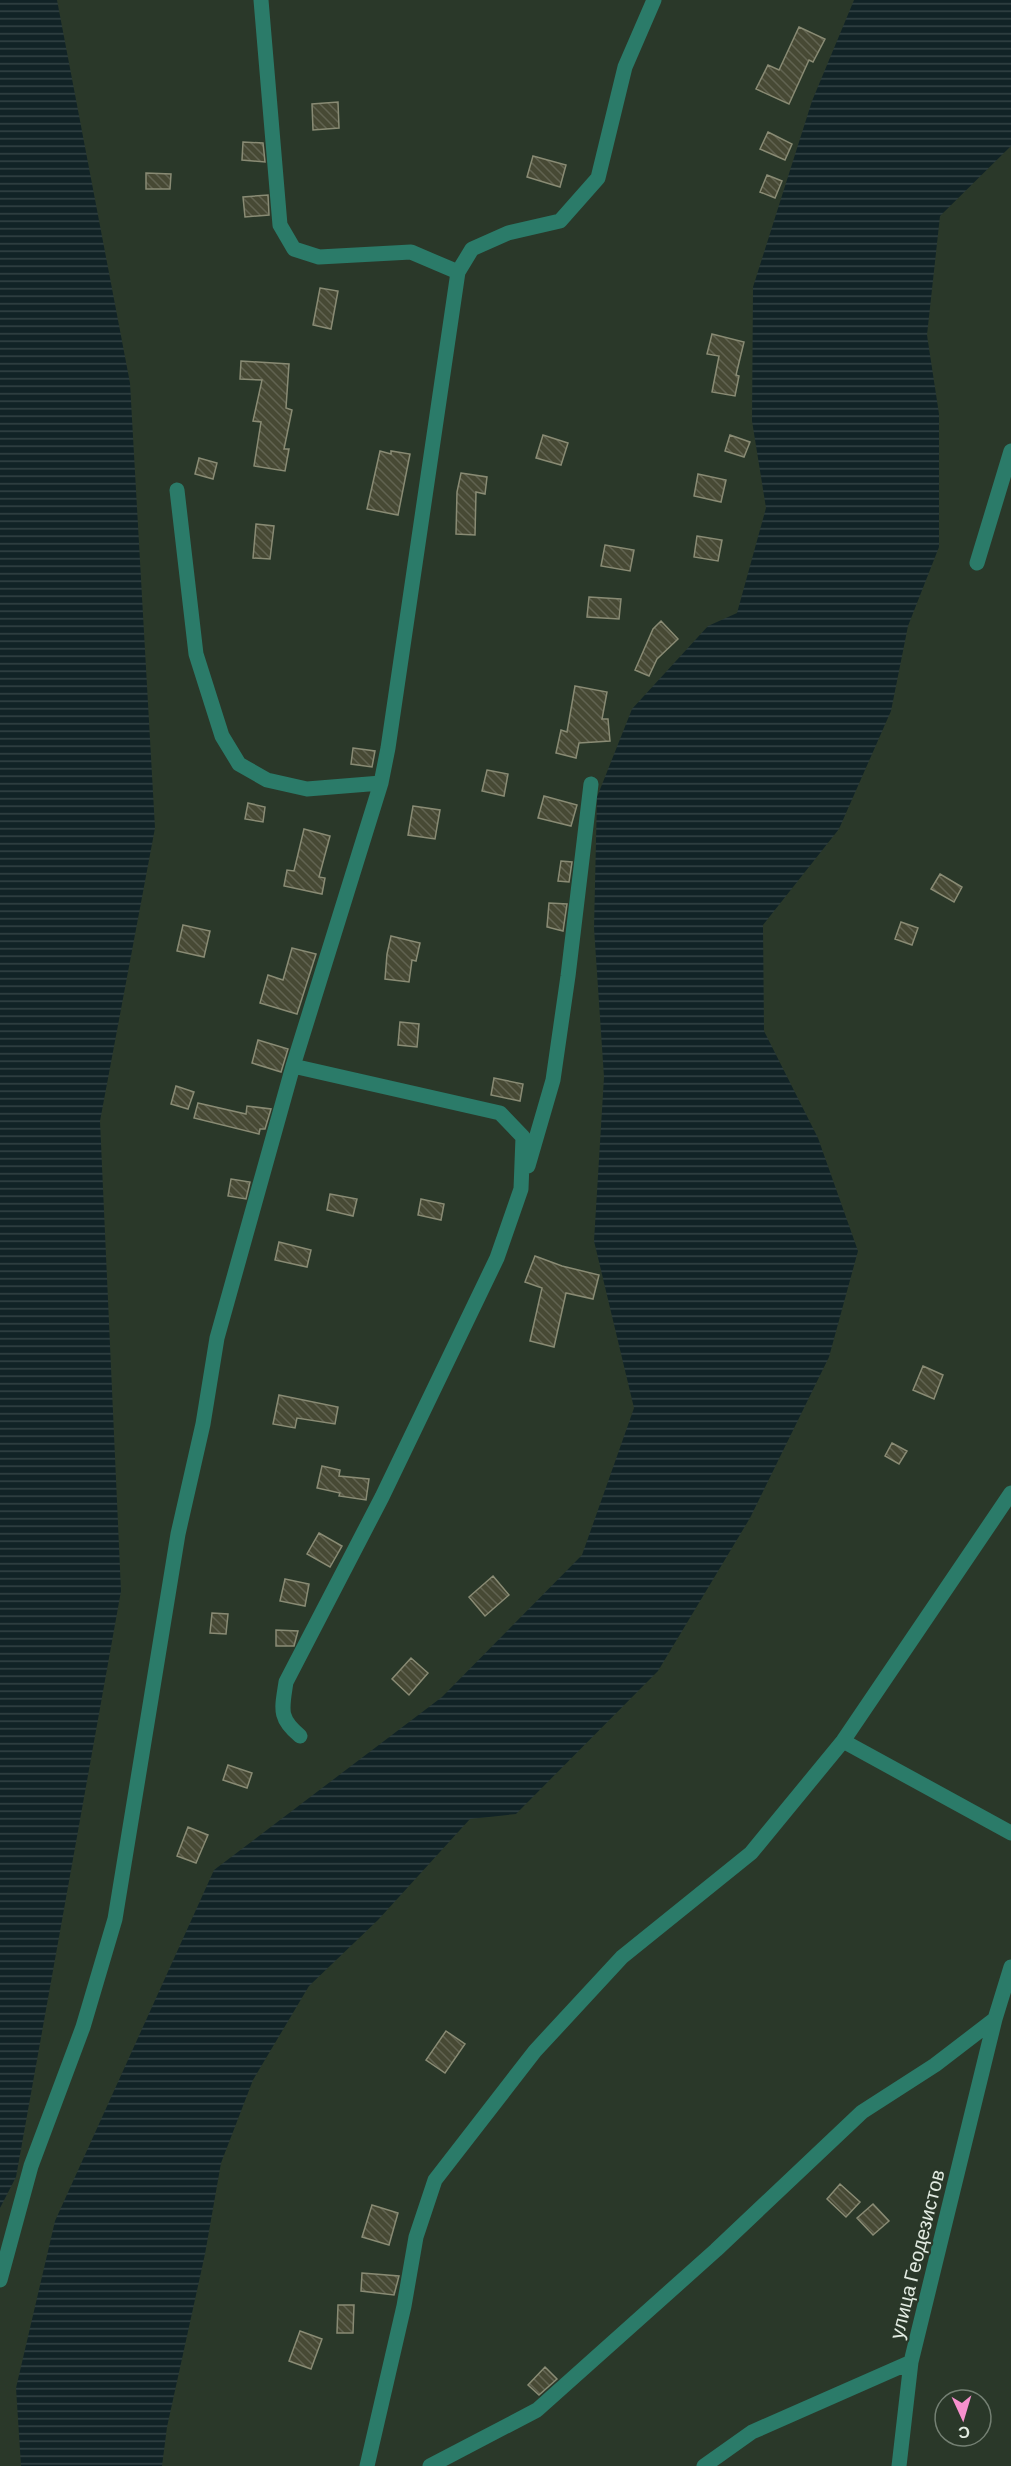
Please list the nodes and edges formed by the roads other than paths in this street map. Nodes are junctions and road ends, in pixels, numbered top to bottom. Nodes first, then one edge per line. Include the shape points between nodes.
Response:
1 (261, 0) edge
2 (654, 0) edge
3 (458, 273) junction
4 (1011, 451) edge
5 (177, 490) dead end
6 (977, 563) dead end
7 (381, 783) junction
8 (591, 784) dead end
9 (292, 1066) junction
10 (521, 1189) junction
11 (1011, 1493) edge
12 (300, 1736) dead end
13 (843, 1741) junction
14 (1011, 1833) edge
15 (1011, 1967) edge
16 (995, 2019) junction
17 (0, 2280) edge
18 (911, 2362) junction
19 (367, 2466) edge
20 (429, 2466) edge
21 (704, 2466) edge
22 (899, 2466) edge

1 - 3 street via 280,225 294,249 320,257 411,252
2 - 3 street via 625,67 598,178 560,221 508,233 472,249
3 - 7 street
4 - 6 street
5 - 7 street via 195,654 222,736 239,764 267,780 307,789
7 - 9 street
8 - 10 street via 553,1080
9 - 10 street via 500,1113 523,1137
9 - 17 street via 217,1338 204,1424 178,1534 115,1919 83,2027 31,2166
10 - 12 street via 497,1258 382,1497 286,1682 282,1710 286,1724
11 - 13 street
13 - 14 street
13 - 19 street via 751,1853 622,1957 536,2051 435,2180 416,2237
15 - 16 street, улица Геодезистов
16 - 18 street, улица Геодезистов
16 - 20 street via 935,2065 862,2112 716,2250 537,2410
18 - 21 street, улица Геодезистов via 752,2432
18 - 22 street

